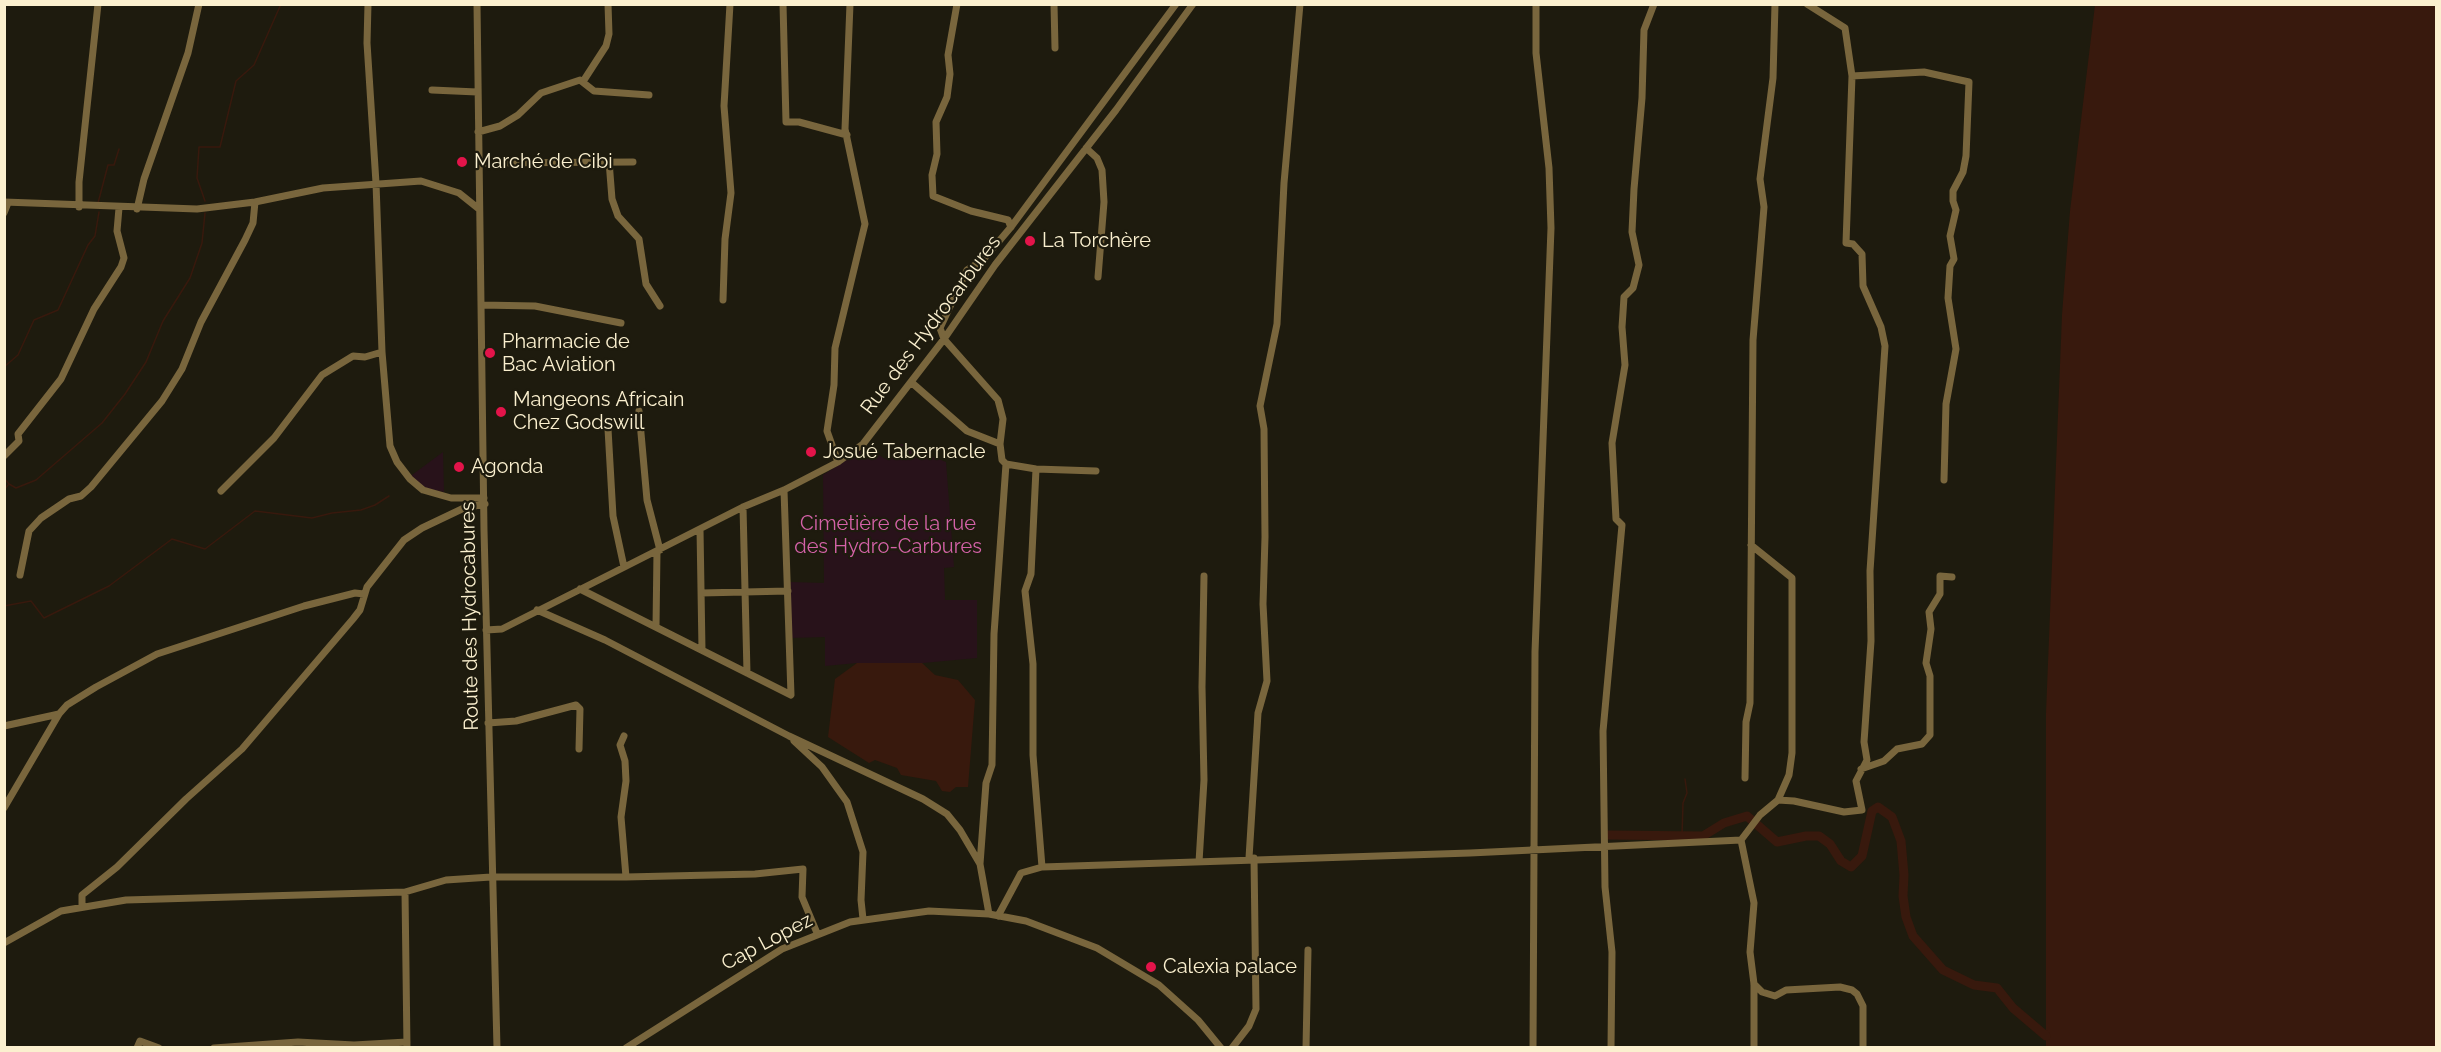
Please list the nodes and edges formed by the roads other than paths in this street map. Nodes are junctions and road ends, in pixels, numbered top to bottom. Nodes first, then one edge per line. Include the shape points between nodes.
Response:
1 (98, 4) edge
2 (199, 4) edge
3 (368, 4) edge
4 (477, 4) edge
5 (608, 4) edge
6 (730, 4) edge
7 (783, 4) edge
8 (850, 4) edge
9 (957, 4) edge
10 (1054, 4) edge
11 (1176, 4) edge
12 (1193, 4) edge
13 (1300, 4) edge
14 (1536, 4) edge
15 (1653, 4) edge
16 (1775, 4) edge
17 (1807, 4) edge
18 (1056, 48) dead end
19 (1852, 76) junction
20 (584, 80) junction
21 (432, 90) dead end
22 (477, 92) junction
23 (649, 94) dead end
24 (1105, 100) junction
25 (1116, 110) junction
26 (478, 132) junction
27 (847, 135) junction
28 (1086, 148) junction
29 (609, 161) junction
30 (633, 162) dead end
31 (478, 163) junction
32 (376, 183) junction
33 (6, 202) edge
34 (255, 202) junction
35 (79, 207) junction
36 (119, 208) junction
37 (137, 208) junction
38 (479, 209) junction
39 (4, 213) edge
40 (1011, 227) junction
41 (1098, 277) dead end
42 (723, 300) dead end
43 (481, 305) junction
44 (660, 306) dead end
45 (621, 323) dead end
46 (944, 339) junction
47 (382, 352) junction
48 (911, 382) junction
49 (639, 411) dead end
50 (608, 429) dead end
51 (1000, 444) junction
52 (4, 456) edge
53 (838, 462) junction
54 (1006, 464) junction
55 (1036, 469) junction
56 (1096, 471) dead end
57 (1944, 480) dead end
58 (784, 490) junction
59 (221, 491) dead end
60 (484, 501) junction
61 (743, 507) junction
62 (700, 530) junction
63 (1751, 545) junction
64 (659, 550) junction
65 (624, 567) junction
66 (20, 574) dead end
67 (1204, 576) dead end
68 (1952, 577) dead end
69 (580, 589) junction
70 (744, 591) junction
71 (788, 591) junction
72 (701, 593) junction
73 (364, 594) junction
74 (537, 610) junction
75 (656, 627) junction
76 (486, 630) junction
77 (702, 650) junction
78 (747, 673) junction
79 (59, 714) junction
80 (488, 723) junction
81 (4, 726) edge
82 (624, 736) dead end
83 (789, 736) junction
84 (579, 749) dead end
85 (1862, 769) junction
86 (1745, 778) dead end
87 (1778, 800) junction
88 (4, 808) edge
89 (1741, 840) junction
90 (1603, 845) junction
91 (1533, 848) junction
92 (1251, 858) junction
93 (1199, 862) junction
94 (980, 864) junction
95 (1042, 867) junction
96 (491, 877) junction
97 (626, 878) junction
98 (405, 892) junction
99 (82, 906) junction
100 (989, 914) junction
101 (998, 916) junction
102 (863, 919) junction
103 (817, 933) junction
104 (4, 943) edge
105 (1308, 950) dead end
106 (1754, 984) junction
107 (407, 1045) edge
108 (352, 1046) edge
109 (138, 1047) edge
110 (159, 1047) edge
111 (214, 1047) edge
112 (497, 1047) edge
113 (628, 1047) edge
114 (1221, 1047) edge
115 (1232, 1047) edge
116 (1306, 1047) edge
117 (1533, 1047) edge
118 (1611, 1047) edge
119 (1754, 1047) edge
120 (1863, 1047) edge

1 - 35 street
2 - 37 street via 188,53
3 - 32 street
4 - 22 street, Route des Hydrocabures
5 - 20 street via 606,46
6 - 42 street via 724,106 731,193
7 - 27 street via 786,122
8 - 27 street via 844,103
9 - 40 street via 947,97 936,122 933,196 1008,220
10 - 18 street
11 - 24 street
12 - 25 street, Rue des Hydrocarbures
13 - 92 street via 1284,183 1277,324 1260,406 1264,429 1263,604 1267,681 1258,713
14 - 91 street via 1536,53 1549,168 1551,228
15 - 90 street via 1644,30 1634,189 1632,232 1639,265 1633,288 1624,297 1625,365 1612,443 1616,519 1622,525 1622,535 1603,731
16 - 63 street via 1773,78 1760,179 1764,207 1753,340
17 - 19 street via 1845,28
19 - 57 street via 1924,72 1969,82 1966,156 1953,191 1956,210 1950,236 1954,259 1948,298 1956,349 1946,404
19 - 85 street via 1846,243 1853,244 1862,254 1863,286 1881,327 1884,346 1870,571 1871,641 1864,742 1868,760
20 - 23 street via 594,91
20 - 26 street via 541,93 518,115 500,126
21 - 22 street
22 - 26 street, Route des Hydrocabures
24 - 25 street
24 - 40 street
25 - 28 street, Rue des Hydrocarbures
26 - 31 street, Route des Hydrocabures
27 - 53 street via 865,224 835,348 827,431
28 - 41 street via 1097,158 1102,170 1104,202
28 - 46 street, Rue des Hydrocarbures via 995,265
29 - 30 street
29 - 31 street
29 - 44 street via 612,199 618,216 639,239 646,284
31 - 38 street, Route des Hydrocabures
32 - 34 street via 322,188
32 - 38 street via 421,181 439,185
32 - 47 street
33 - 35 street
33 - 39 street
34 - 37 street via 197,209
34 - 66 street via 253,223 201,322 182,369 162,401 91,487 41,518 29,531
35 - 36 street
36 - 37 street
36 - 52 street via 117,231 124,253 121,267 94,309 61,379 18,434 19,441
38 - 43 street, Route des Hydrocabures
40 - 46 street via 960,280 940,328
43 - 45 street via 535,306
43 - 60 street, Route des Hydrocabures
46 - 48 street, Rue des Hydrocarbures
46 - 51 street via 998,400 1003,419
47 - 59 street via 354,356 322,375 274,438
47 - 60 street via 390,446 397,462 423,490
48 - 51 street via 967,431
48 - 53 street, Rue des Hydrocarbures via 863,444
49 - 64 street via 648,500
50 - 65 street via 613,516
51 - 54 street
53 - 58 street, Rue des Hydrocarbures
54 - 55 street
54 - 94 street via 994,634 992,765 986,783
55 - 56 street
55 - 95 street via 1032,563 1025,591 1033,664 1033,755
58 - 61 street, Rue des Hydrocarbures
58 - 71 street
60 - 73 street via 454,512 404,540
60 - 76 street, Route des Hydrocabures
61 - 62 street, Rue des Hydrocarbures
61 - 70 street
62 - 64 street, Rue des Hydrocarbures
62 - 72 street
63 - 86 street via 1750,703
63 - 87 street via 1792,578 1792,753 1790,775
64 - 65 street, Rue des Hydrocarbures
64 - 75 street
65 - 69 street, Rue des Hydrocarbures
67 - 93 street
68 - 85 street via 1940,576 1940,594 1929,612 1929,735 1923,744 1897,749 1884,761
69 - 74 street, Rue des Hydrocarbures
69 - 75 street
70 - 71 street
70 - 72 street
70 - 78 street
71 - 78 street via 791,695
72 - 77 street
73 - 79 street via 304,606 158,654 96,687
73 - 99 street via 353,619 242,749 82,895
74 - 76 street, Rue des Hydrocarbures via 502,629
74 - 83 street via 605,640
75 - 77 street
76 - 80 street, Route des Hydrocabures
77 - 78 street
79 - 81 street
79 - 88 street
80 - 84 street via 516,721 576,705 580,709
80 - 96 street, Route des Hydrocabures
82 - 97 street via 620,745 626,781 621,817
83 - 94 street via 947,814
83 - 102 street via 822,767 847,802 863,852
85 - 87 street via 1856,780 1862,810 1844,812
87 - 89 street via 1760,815
89 - 90 street
89 - 106 street via 1754,903 1750,952
90 - 91 street
90 - 118 street via 1612,952
91 - 92 street
91 - 117 street
92 - 93 street
92 - 115 street via 1256,1009 1249,1026
93 - 95 street
94 - 100 street
95 - 101 street via 1022,873
96 - 97 street
96 - 98 street via 446,880
96 - 112 street, Route des Hydrocabures
97 - 103 street via 803,869 802,897
98 - 99 street via 138,899
98 - 107 street
99 - 104 street via 43,920
100 - 101 street, Cap Lopez
100 - 102 street, Cap Lopez via 929,911
101 - 114 street, Cap Lopez via 1072,937 1134,968 1188,1010
102 - 103 street, Cap Lopez
103 - 113 street, Cap Lopez via 764,957
105 - 116 street
106 - 119 street
106 - 120 street via 1774,996 1786,990 1852,990 1863,1006
107 - 108 street
108 - 111 street via 298,1042
109 - 110 street via 140,1041

